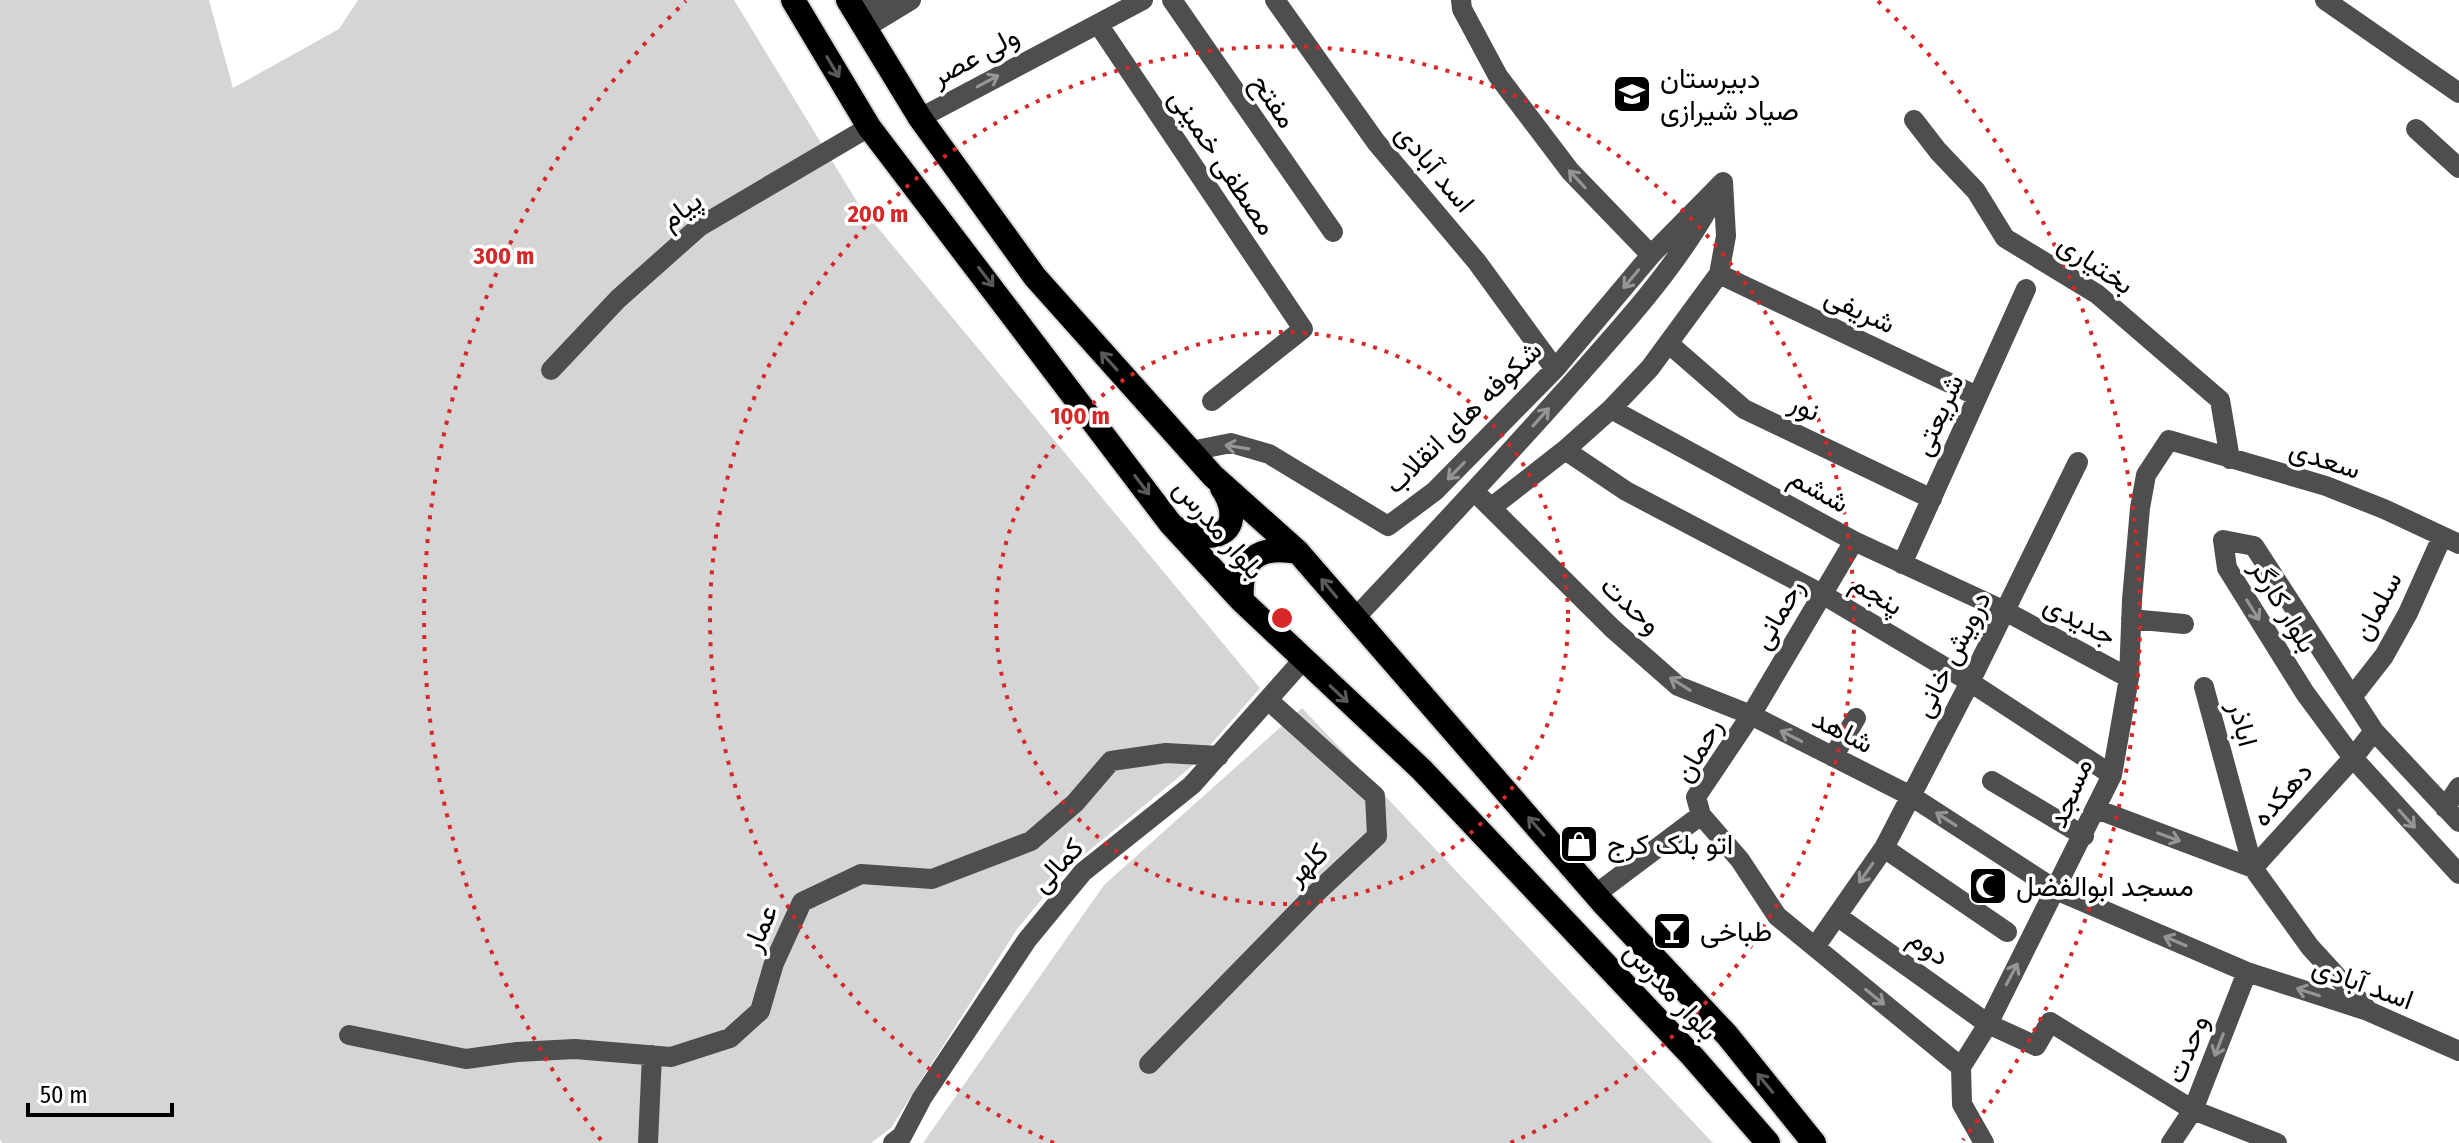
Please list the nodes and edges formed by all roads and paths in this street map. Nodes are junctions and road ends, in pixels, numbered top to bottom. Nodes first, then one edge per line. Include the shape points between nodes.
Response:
1 (793, 0) edge
2 (882, 0) edge
3 (911, 0) edge
4 (1143, 0) edge
5 (1172, 0) edge
6 (1275, 0) edge
7 (1461, 0) edge
8 (2325, 0) edge
9 (2351, 6) edge
10 (857, 14) edge
11 (1098, 24) junction
12 (2459, 93) edge
13 (920, 118) junction
14 (1914, 120) dead end
15 (869, 127) junction
16 (2416, 129) dead end
17 (2459, 168) edge
18 (1723, 182) junction
19 (1333, 232) dead end
20 (1651, 255) junction
21 (1719, 274) junction
22 (2026, 289) dead end
23 (1668, 343) junction
24 (1555, 369) junction
25 (551, 370) dead end
26 (1977, 396) junction
27 (1212, 401) dead end
28 (1611, 409) junction
29 (2169, 440) joint
30 (1565, 450) junction
31 (1191, 451) junction
32 (2230, 459) junction
33 (2078, 462) dead end
34 (1213, 476) junction
35 (1475, 492) junction
36 (1932, 499) junction
37 (1492, 507) junction
38 (1174, 527) junction
39 (2451, 540) edge
40 (1854, 541) junction
41 (1298, 552) junction
42 (1902, 564) junction
43 (1822, 594) junction
44 (1242, 601) junction
45 (2005, 611) junction
46 (1355, 618) junction
47 (2131, 619) junction
48 (2184, 624) dead end
49 (1303, 660) junction
50 (2129, 678) junction
51 (1970, 682) junction
52 (2204, 687) dead end
53 (2352, 697) junction
54 (1268, 700) junction
55 (1751, 715) junction
56 (1856, 718) dead end
57 (2374, 731) junction
58 (1219, 756) junction
59 (1833, 757) junction
60 (2353, 758) junction
61 (2112, 775) junction
62 (1992, 781) dead end
63 (2459, 787) edge
64 (1911, 796) junction
65 (2096, 809) junction
66 (1701, 815) junction
67 (2452, 815) edge
68 (2084, 836) junction
69 (1884, 848) junction
70 (2253, 868) junction
71 (2459, 874) edge
72 (2056, 890) junction
73 (1596, 894) junction
74 (1837, 916) junction
75 (2007, 932) dead end
76 (1815, 947) junction
77 (2247, 972) junction
78 (2368, 1011) junction
79 (1988, 1024) junction
80 (349, 1035) dead end
81 (2459, 1051) edge
82 (652, 1055) junction
83 (1149, 1064) dead end
84 (1961, 1067) junction
85 (2193, 1110) junction
86 (648, 1143) edge
87 (893, 1143) edge
88 (1768, 1143) edge
89 (1814, 1143) edge
90 (1984, 1143) edge
91 (2171, 1143) edge
92 (2277, 1143) edge

1 -> 15 highway, بلوار مدرس
2 - 10 street
3 - 10 street
4 - 11 street, ولی عصر
5 - 19 street, مفتح
6 - 24 street, اسد آبادی via 1376,142 1477,262
20 -> 7 street via 1570,171 1498,76
8 - 9 street
9 - 12 street
10 - 13 highway, بلوار مدرس
13 -> 11 street, ولی عصر
11 - 27 street, مصطفی خمینی via 1303,329
31 -> 13 highway, بلوار مدرس via 1035,277
14 - 32 street, بختیاری via 1976,191 2005,238 2097,294 2220,400
15 - 25 street, پیام via 699,227 618,299
15 -> 38 highway, بلوار مدرس
16 - 17 street
18 - 20 street, شکوفه های انقلاب
18 - 21 street via 1726,236
35 -> 18 street, شکوفه های انقلاب via 1686,248
20 -> 24 street, شکوفه های انقلاب
21 - 23 street
21 - 26 street, شریفی
22 - 26 street, شریعتی
23 - 28 street
23 - 36 street, نور via 1744,409
24 -> 31 street, شکوفه های انقلاب via 1435,491 1388,526 1269,454 1231,443
26 - 36 street, شریعتی
28 - 30 street
28 - 40 street, ششم
29 - 32 street, سعدی
29 - 47 street, مسجد via 2146,475
30 - 37 street
30 - 43 street, پنجم via 1626,491
31 - 34 highway, بلوار مدرس
32 - 39 street, سعدی via 2326,486
33 - 45 street, درویش خانی
34 - 38 highway via 1234,514 1225,529 1212,536
34 - 41 highway, بلوار مدرس
35 - 37 street
35 - 46 street, شکوفه های انقلاب
36 - 42 street, شریعتی
55 -> 37 street, وحدت via 1678,686 1613,629
38 - 44 highway, بلوار مدرس
39 - 53 street, سلمان via 2384,656
40 - 42 street, ششم
40 - 43 street, رحمانی
41 - 44 highway via 1280,548 1257,554 1244,569
46 -> 41 highway, بلوار مدرس
42 - 45 street, ششم
43 - 51 street, پنجم
43 - 55 street, رحمانی
44 - 49 highway, بلوار مدرس
45 - 50 street, جدیدی
45 - 51 street, درویش خانی
73 -> 46 highway, بلوار مدرس
47 - 48 street
47 - 50 street, مسجد
49 - 54 street, کمالی
49 -> 88 highway, بلوار مدرس via 1422,770
50 - 61 street, مسجد
51 - 61 street, پنجم
51 - 64 street, درویش خانی
52 - 70 street, اباذر
53 - 57 street, بلوار کارگر
53 -> 60 street, بلوار کارگر via 2254,546 2223,540 2227,568 2305,693
54 - 58 street, کمالی
54 - 83 street, کلهر via 1375,796 1377,836
59 -> 55 street, شاهد
55 - 66 street, رحمان via 1696,797
56 - 59 street
57 - 60 street, دهکده
57 - 67 street, بلوار کارگر
58 - 82 street, عمار via 1166,753 1111,761 1075,803 1031,841 932,879 861,874 802,902 774,963 760,1011 730,1038 671,1057
58 - 87 street, کمالی via 1192,785 1083,872 1027,940
59 - 64 street, شاهد
60 - 70 street, دهکده
60 -> 71 street, بلوار کارگر
61 - 65 street, مسجد
62 - 68 street
63 - 67 street
64 - 69 street, درویش خانی
72 -> 64 street, شاهد
65 - 68 street, مسجد
65 -> 70 street
66 - 73 street
66 - 76 street via 1740,860 1777,916
68 - 72 street, مسجد
69 -> 74 street, درویش خانی
69 - 75 street
70 - 78 street via 2310,947
77 -> 72 street, اسد آبادی
79 -> 72 street, مسجد
89 -> 73 highway, بلوار مدرس via 1727,1035
74 - 76 street, درویش خانی
74 - 79 street, دوم
76 -> 84 street
78 -> 77 street, اسد آبادی
77 -> 85 street, وحدت
78 - 81 street, اسد آبادی
79 - 84 street, مسجد
79 - 85 street, دوم via 2036,1046 2050,1022
80 - 82 street, عمار via 466,1059 575,1049
82 - 86 street
84 - 90 street via 1962,1104
85 - 91 street, وحدت
85 - 92 street

